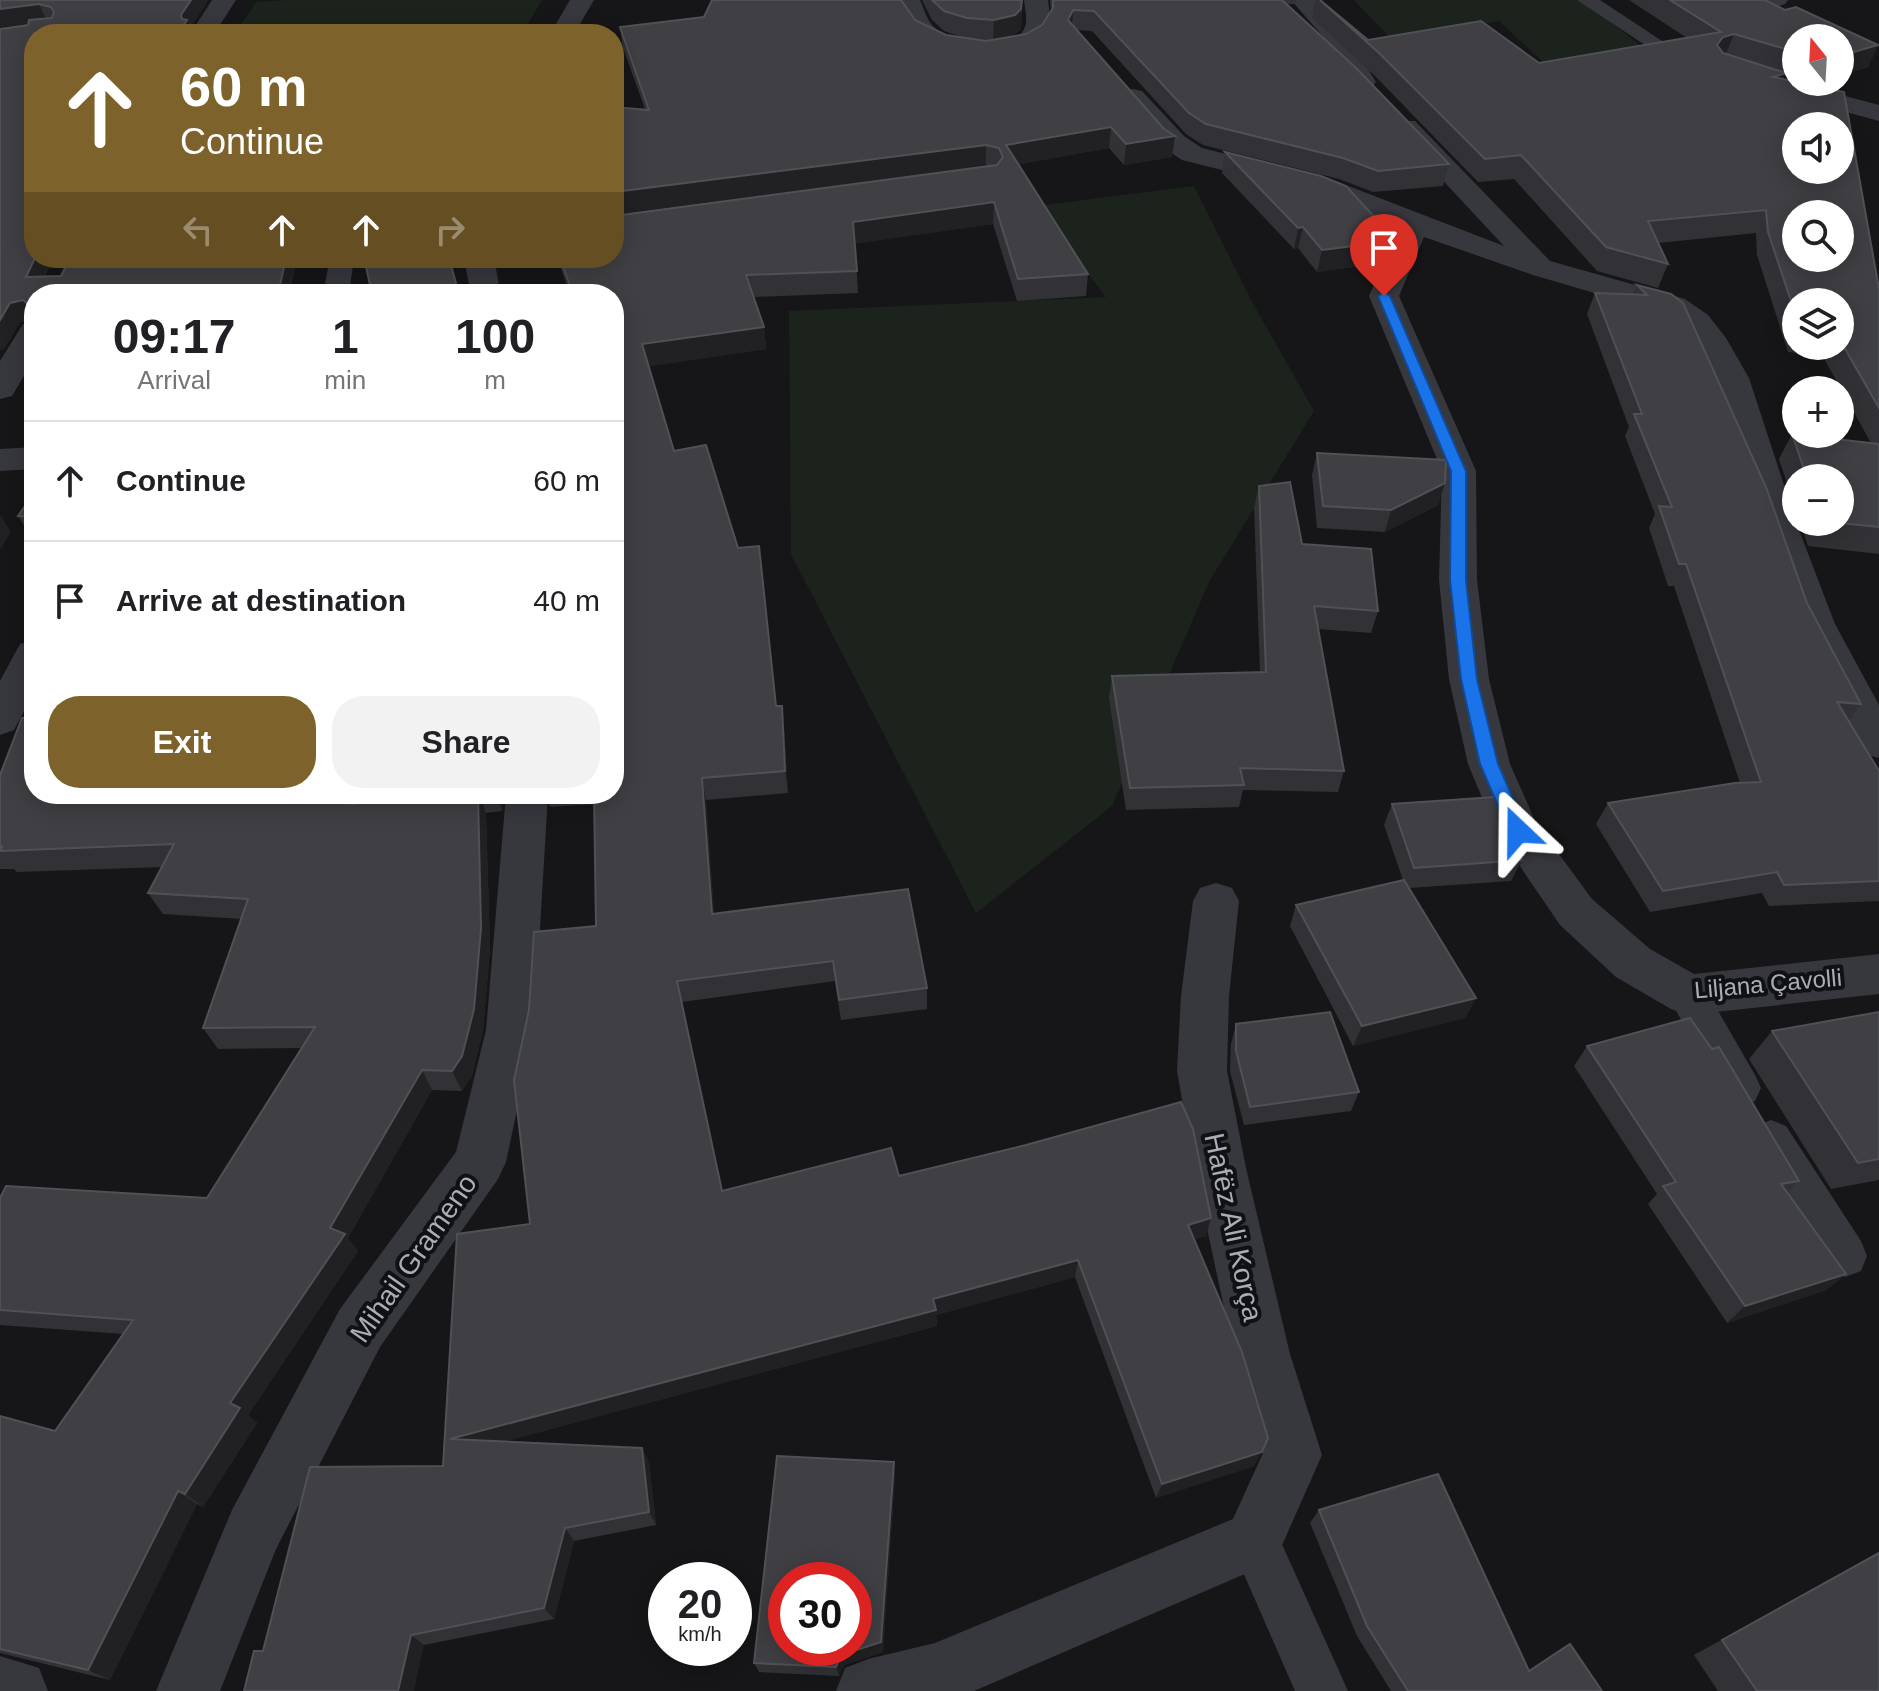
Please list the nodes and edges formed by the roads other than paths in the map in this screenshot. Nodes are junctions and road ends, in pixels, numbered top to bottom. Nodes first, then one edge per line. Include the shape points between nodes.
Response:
1 (224, 0) edge
2 (582, 0) edge
3 (908, 0) edge
4 (1036, 0) edge
5 (1587, 0) edge
6 (1778, 0) edge
7 (1295, 6) edge
8 (1747, 11) edge
9 (208, 24) edge
10 (568, 24) edge
11 (1652, 41) edge
12 (1109, 70) edge
13 (1765, 81) edge
14 (1879, 113) edge
15 (1415, 223) junction
16 (1544, 269) junction
17 (24, 348) edge
18 (0, 389) edge
19 (24, 459) edge
20 (0, 460) edge
21 (24, 673) edge
22 (0, 720) edge
23 (1879, 743) edge
24 (526, 804) edge
25 (1216, 901) dead end
26 (1879, 974) edge
27 (1688, 995) junction
28 (1845, 1256) dead end
29 (1254, 1540) junction
30 (0, 1688) edge
31 (16, 1691) edge
32 (188, 1691) edge
33 (868, 1691) edge
34 (1322, 1691) edge

1 - 9 street
2 - 10 street
3 - 4 street via 923,30 940,43 990,51 1032,37 1038,27
5 - 11 lane
6 - 8 lane
7 - 16 street
12 - 15 street via 1174,142 1192,154 1328,188
13 - 14 street
15 - 16 street
15 - 27 street, Liljana Çavolli via 1384,296 1459,471 1458,580 1469,679 1489,764 1518,831 1576,912 1633,963
16 - 23 street via 1674,306 1697,322 1715,345 1733,378 1816,624
17 - 18 street
19 - 20 street
21 - 22 street
24 - 32 street, Mihail Grameno via 510,1030 480,1162 360,1328 253,1531
25 - 29 street, Hafëz Ali Korça via 1202,1071 1262,1354 1293,1455
26 - 27 street, Liljana Çavolli
27 - 28 lane
29 - 33 street via 935,1675
29 - 34 lane
30 - 31 street

